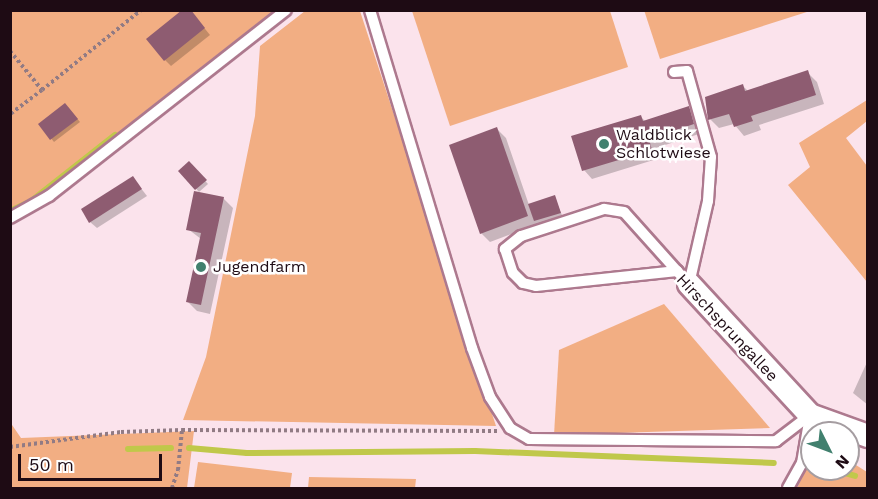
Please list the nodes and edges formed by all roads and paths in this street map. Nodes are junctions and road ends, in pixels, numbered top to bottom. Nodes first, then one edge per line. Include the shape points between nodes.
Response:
1 (141, 10) edge
2 (370, 10) edge
3 (284, 11) edge
4 (10, 51) edge
5 (674, 72) dead end
6 (42, 90) junction
7 (10, 114) edge
8 (10, 218) edge
9 (683, 277) junction
10 (810, 415) junction
11 (510, 428) junction
12 (182, 430) junction
13 (867, 436) edge
14 (10, 447) edge
15 (172, 489) edge
16 (788, 489) edge

1 - 6 path
2 - 11 lane via 472,348 490,397
3 - 8 lane via 48,196
4 - 6 path
5 - 9 lane via 687,71 711,157 708,201
6 - 7 path
9 - 9 lane, Hirschsprungallee via 536,286 523,283 513,273 505,249 521,236 604,209 624,212
9 - 10 street, Hirschsprungallee
10 - 11 lane via 776,441 529,439
10 - 13 street, Hirschsprungallee
10 - 16 lane via 802,463
11 - 12 path via 488,434
12 - 14 path via 121,432
12 - 15 path

